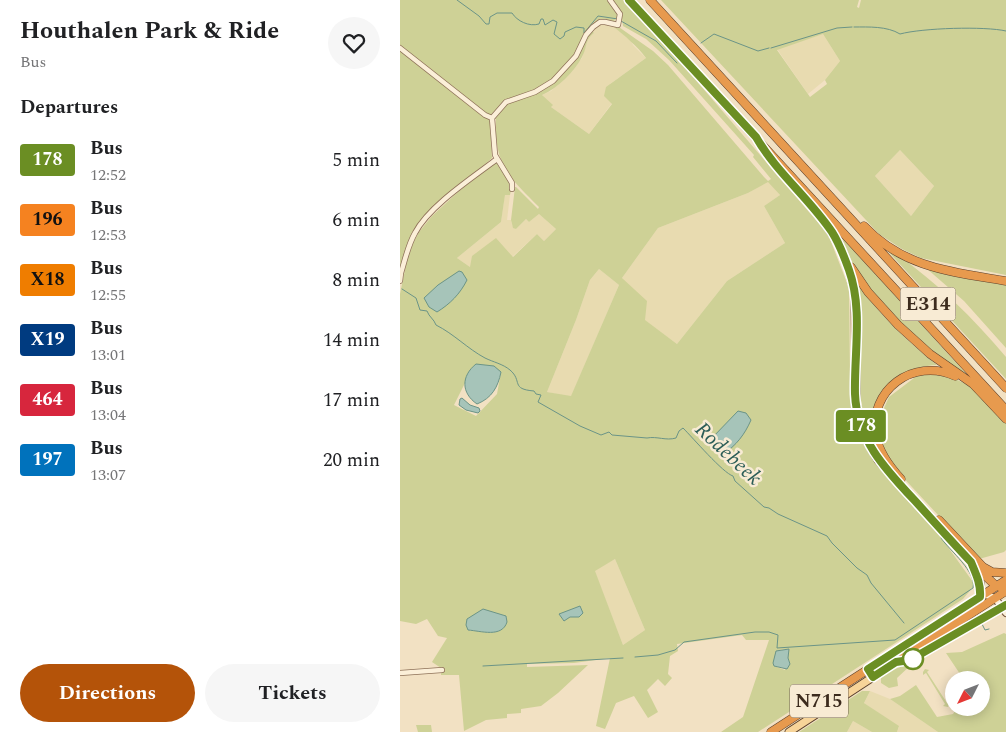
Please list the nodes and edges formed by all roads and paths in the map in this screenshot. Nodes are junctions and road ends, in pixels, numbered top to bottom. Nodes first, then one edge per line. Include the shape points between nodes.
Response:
1 (610, 0) edge
2 (630, 0) edge
3 (650, 0) edge
4 (400, 48) edge
5 (492, 118) junction
6 (756, 137) junction
7 (497, 160) junction
8 (512, 189) dead end
9 (851, 220) junction
10 (838, 243) junction
11 (400, 281) edge
12 (1006, 281) edge
13 (1006, 388) edge
14 (982, 393) junction
15 (1006, 410) edge
16 (1006, 419) edge
17 (971, 562) junction
18 (1006, 573) edge
19 (1006, 580) edge
20 (996, 586) junction
21 (1006, 590) edge
22 (981, 596) junction
23 (995, 598) junction
24 (1004, 608) edge
25 (896, 662) junction
26 (442, 670) dead end
27 (400, 673) edge
28 (873, 677) joint
29 (771, 732) edge
30 (789, 732) edge

1 - 5 street via 620,14 618,24 600,22 593,26 576,56 553,81 535,92 506,102
2 - 6 highway, E314
3 - 9 highway, E314
4 - 5 street
5 - 7 street
6 - 10 highway, E314 via 766,155 813,208
6 - 15 highway, E314
7 - 8 street via 511,180
7 - 11 street via 462,185 416,231
9 - 12 highway, E314 via 914,262
9 - 13 highway, E314
10 - 14 highway, E314 via 868,292 898,326
10 - 17 highway, E314 via 855,293 856,404 865,438 887,471
14 - 16 highway, E314
14 - 18 highway, E314 via 947,373 928,370 910,373 893,384 881,400 875,418 876,437 895,472 980,564 992,572
17 - 20 highway, E314
17 - 22 highway, E314 via 980,583
19 - 20 highway, N715
20 - 21 highway, E314
20 - 22 highway, N715
21 - 23 highway, N715
22 - 23 street
22 - 29 highway, N715
23 - 24 street
23 - 25 highway, N715
24 - 25 highway via 914,658
25 - 28 highway, N715
26 - 27 street
28 - 30 main road, N715

